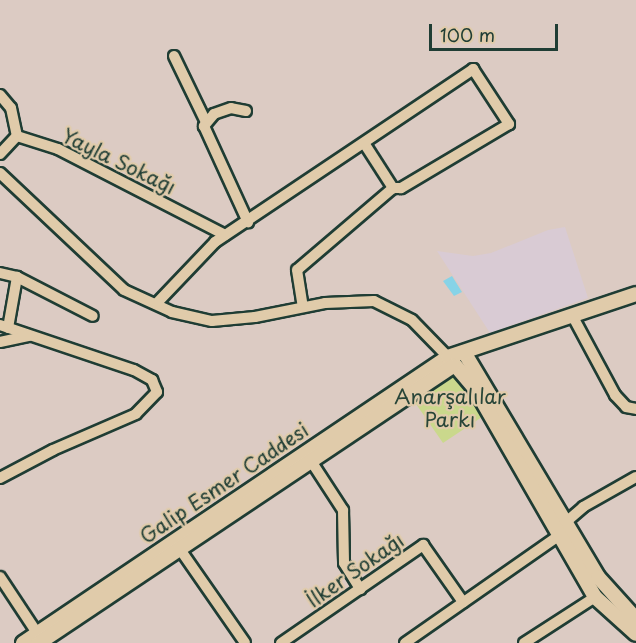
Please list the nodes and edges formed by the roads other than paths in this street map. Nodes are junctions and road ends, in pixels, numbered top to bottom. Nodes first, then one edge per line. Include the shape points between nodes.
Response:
1 (174, 56) dead end
2 (0, 95) edge
3 (246, 111) dead end
4 (205, 120) junction
5 (17, 136) junction
6 (364, 143) junction
7 (0, 154) edge
8 (0, 173) edge
9 (393, 188) junction
10 (248, 222) junction
11 (225, 235) junction
12 (0, 273) edge
13 (17, 277) junction
14 (636, 294) edge
15 (156, 304) junction
16 (303, 307) junction
17 (572, 315) junction
18 (93, 316) dead end
19 (4, 326) edge
20 (29, 336) junction
21 (0, 342) edge
22 (464, 352) junction
23 (450, 361) junction
24 (636, 409) edge
25 (311, 461) junction
26 (636, 477) edge
27 (0, 478) edge
28 (566, 522) junction
29 (557, 537) junction
30 (177, 544) junction
31 (0, 577) edge
32 (360, 589) junction
33 (600, 593) junction
34 (462, 602) junction
35 (636, 618) edge
36 (636, 634) edge
37 (40, 640) edge
38 (23, 643) edge
39 (245, 643) edge
40 (281, 643) edge
41 (405, 643) edge
42 (524, 643) edge

1 - 4 street
2 - 5 street via 11,108
3 - 4 street via 231,108
4 - 10 street via 211,146
5 - 7 street
5 - 11 street, Yayla Sokağı via 58,149
6 - 9 street
6 - 9 street via 473,69 509,124 401,188
6 - 10 street
8 - 15 street via 124,290
9 - 16 street via 297,270
10 - 11 street
11 - 15 street via 192,263
12 - 13 street
13 - 18 street
13 - 19 street
14 - 17 street
15 - 16 street via 212,321
16 - 23 street via 374,301 412,320
17 - 22 street
17 - 24 street via 615,395 627,407
19 - 20 street
20 - 21 street
20 - 27 street via 134,370 152,380 157,392 136,414
22 - 23 street
22 - 28 street
23 - 25 street
23 - 29 street via 476,390
23 - 30 street, Galip Esmer Caddesi
25 - 30 street
25 - 32 street via 343,510 344,563
26 - 28 street via 583,507
28 - 33 street
29 - 33 street
29 - 34 street
30 - 37 street, Galip Esmer Caddesi
30 - 39 street
31 - 37 street
32 - 34 street, İlker Sokağı via 423,546
32 - 40 street, İlker Sokağı
33 - 35 street
33 - 36 street
33 - 42 street
34 - 41 street
37 - 38 street, Galip Esmer Caddesi

